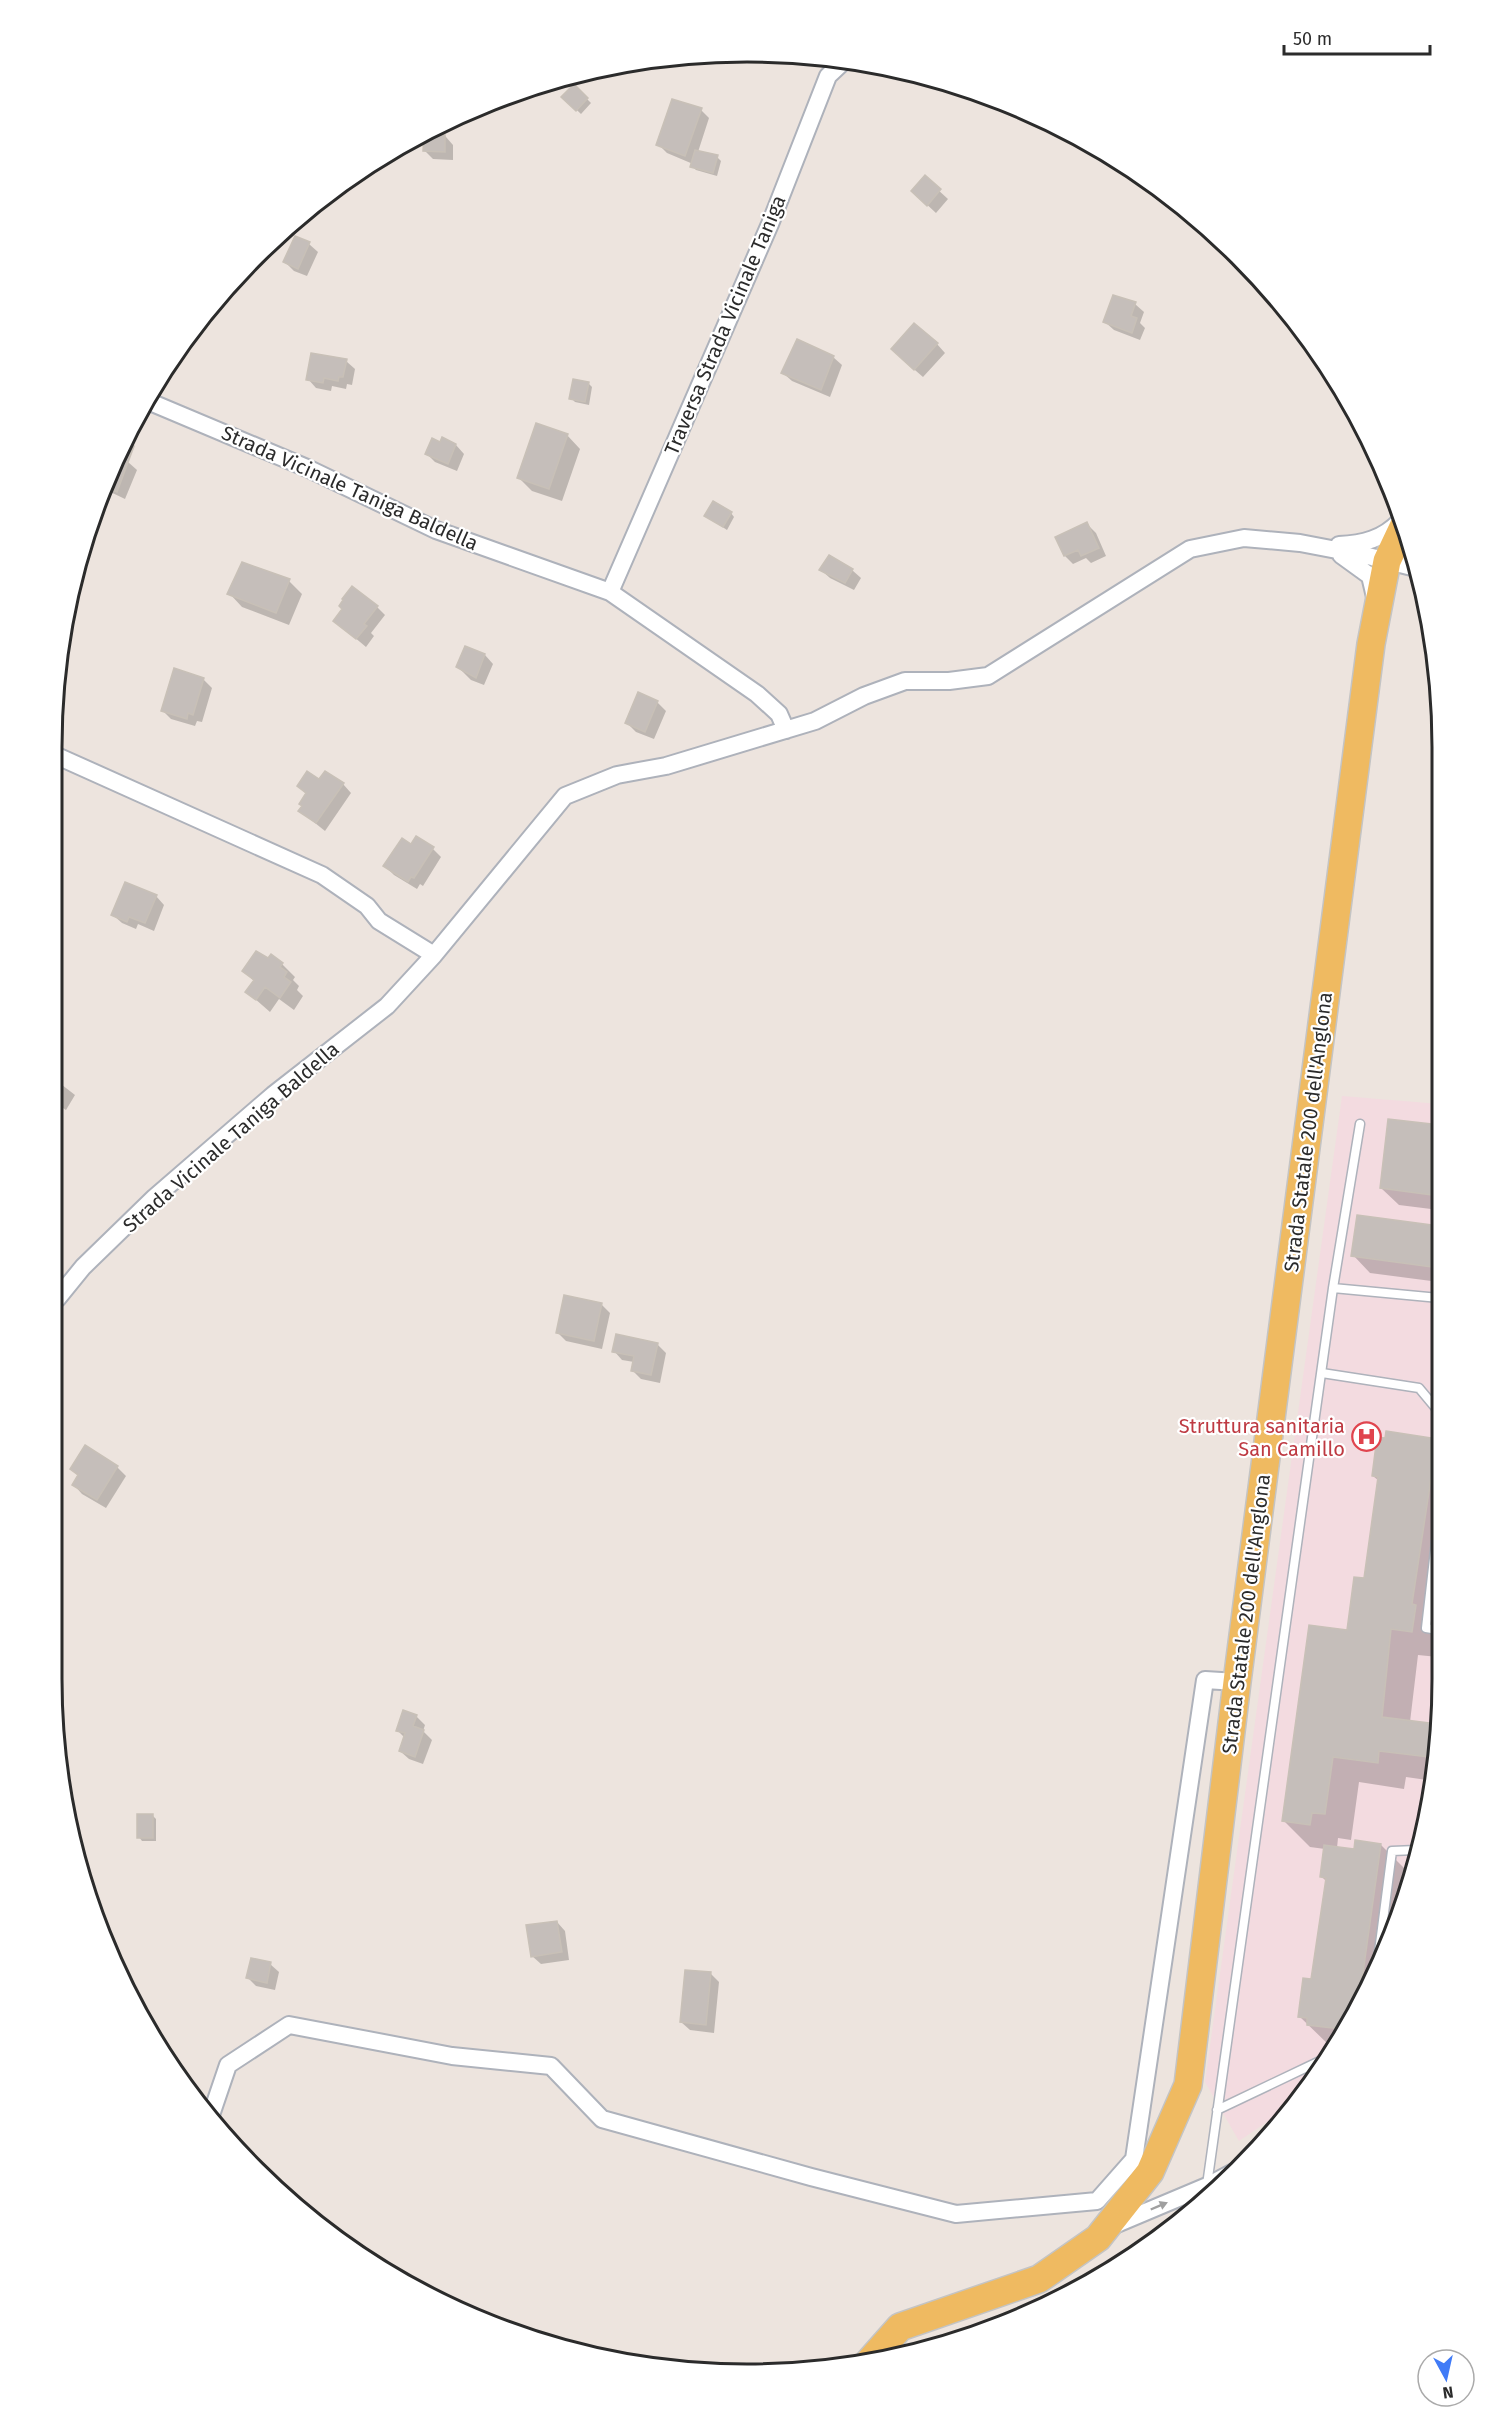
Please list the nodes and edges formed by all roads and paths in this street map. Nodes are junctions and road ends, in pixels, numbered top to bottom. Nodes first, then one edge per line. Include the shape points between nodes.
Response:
1 (837, 67) edge
2 (153, 403) edge
3 (1395, 526) edge
4 (1399, 536) edge
5 (1312, 546) junction
6 (1332, 550) junction
7 (1387, 561) junction
8 (1408, 566) edge
9 (610, 592) junction
10 (1377, 612) junction
11 (786, 730) junction
12 (62, 758) edge
13 (434, 955) junction
14 (1360, 1124) dead end
15 (1334, 1288) junction
16 (62, 1293) edge
17 (1432, 1297) edge
18 (1322, 1373) junction
19 (1432, 1404) edge
20 (1432, 1576) edge
21 (1432, 1629) edge
22 (1237, 1682) junction
23 (1410, 1850) edge
24 (1381, 1940) edge
25 (1314, 2064) edge
26 (213, 2108) edge
27 (1217, 2110) junction
28 (1207, 2186) joint
29 (1105, 2229) junction
30 (877, 2352) edge

1 - 9 street, Traversa Strada Vicinale Taniga via 828,76 770,224
2 - 9 street, Strada Vicinale Taniga Baldella via 307,468 436,530
3 - 5 street, Strada Vicinale Taniga Baldella via 1368,542
4 - 7 main road, Strada Statale 200 dell'Anglona
5 - 6 street, Strada Vicinale Taniga Baldella
5 - 11 street, Strada Vicinale Taniga Baldella via 1244,538 1190,549 988,676 905,681
6 - 7 street, Strada Vicinale Taniga Baldella
6 - 10 street, Strada Vicinale Taniga Baldella via 1370,576
7 - 8 street, Strada Vicinale Taniga Baldella
7 - 10 main road, Strada Statale 200 dell'Anglona
9 - 11 street, Strada Vicinale Taniga Baldella via 757,694 778,714
10 - 22 main road, Strada Statale 200 dell'Anglona
11 - 13 street, Strada Vicinale Taniga Baldella via 666,766 617,775 566,796
12 - 13 street via 322,875 367,906 380,921
13 - 16 street, Strada Vicinale Taniga Baldella via 387,1006 273,1095 155,1197
14 - 15 lane
15 - 17 lane
15 - 18 lane
18 - 19 lane via 1419,1388
18 - 27 lane
20 - 21 lane via 1426,1628
22 - 26 street via 1205,1680 1134,2159 1097,2201 956,2214 602,2119 551,2066 452,2056 289,2025 228,2065
22 - 29 main road, Strada Statale 200 dell'Anglona via 1188,2085 1150,2172
23 - 24 lane via 1392,1851
25 - 27 lane
27 - 28 lane
29 -> 28 street
29 - 30 main road, Strada Statale 200 dell'Anglona via 1039,2279 900,2327

